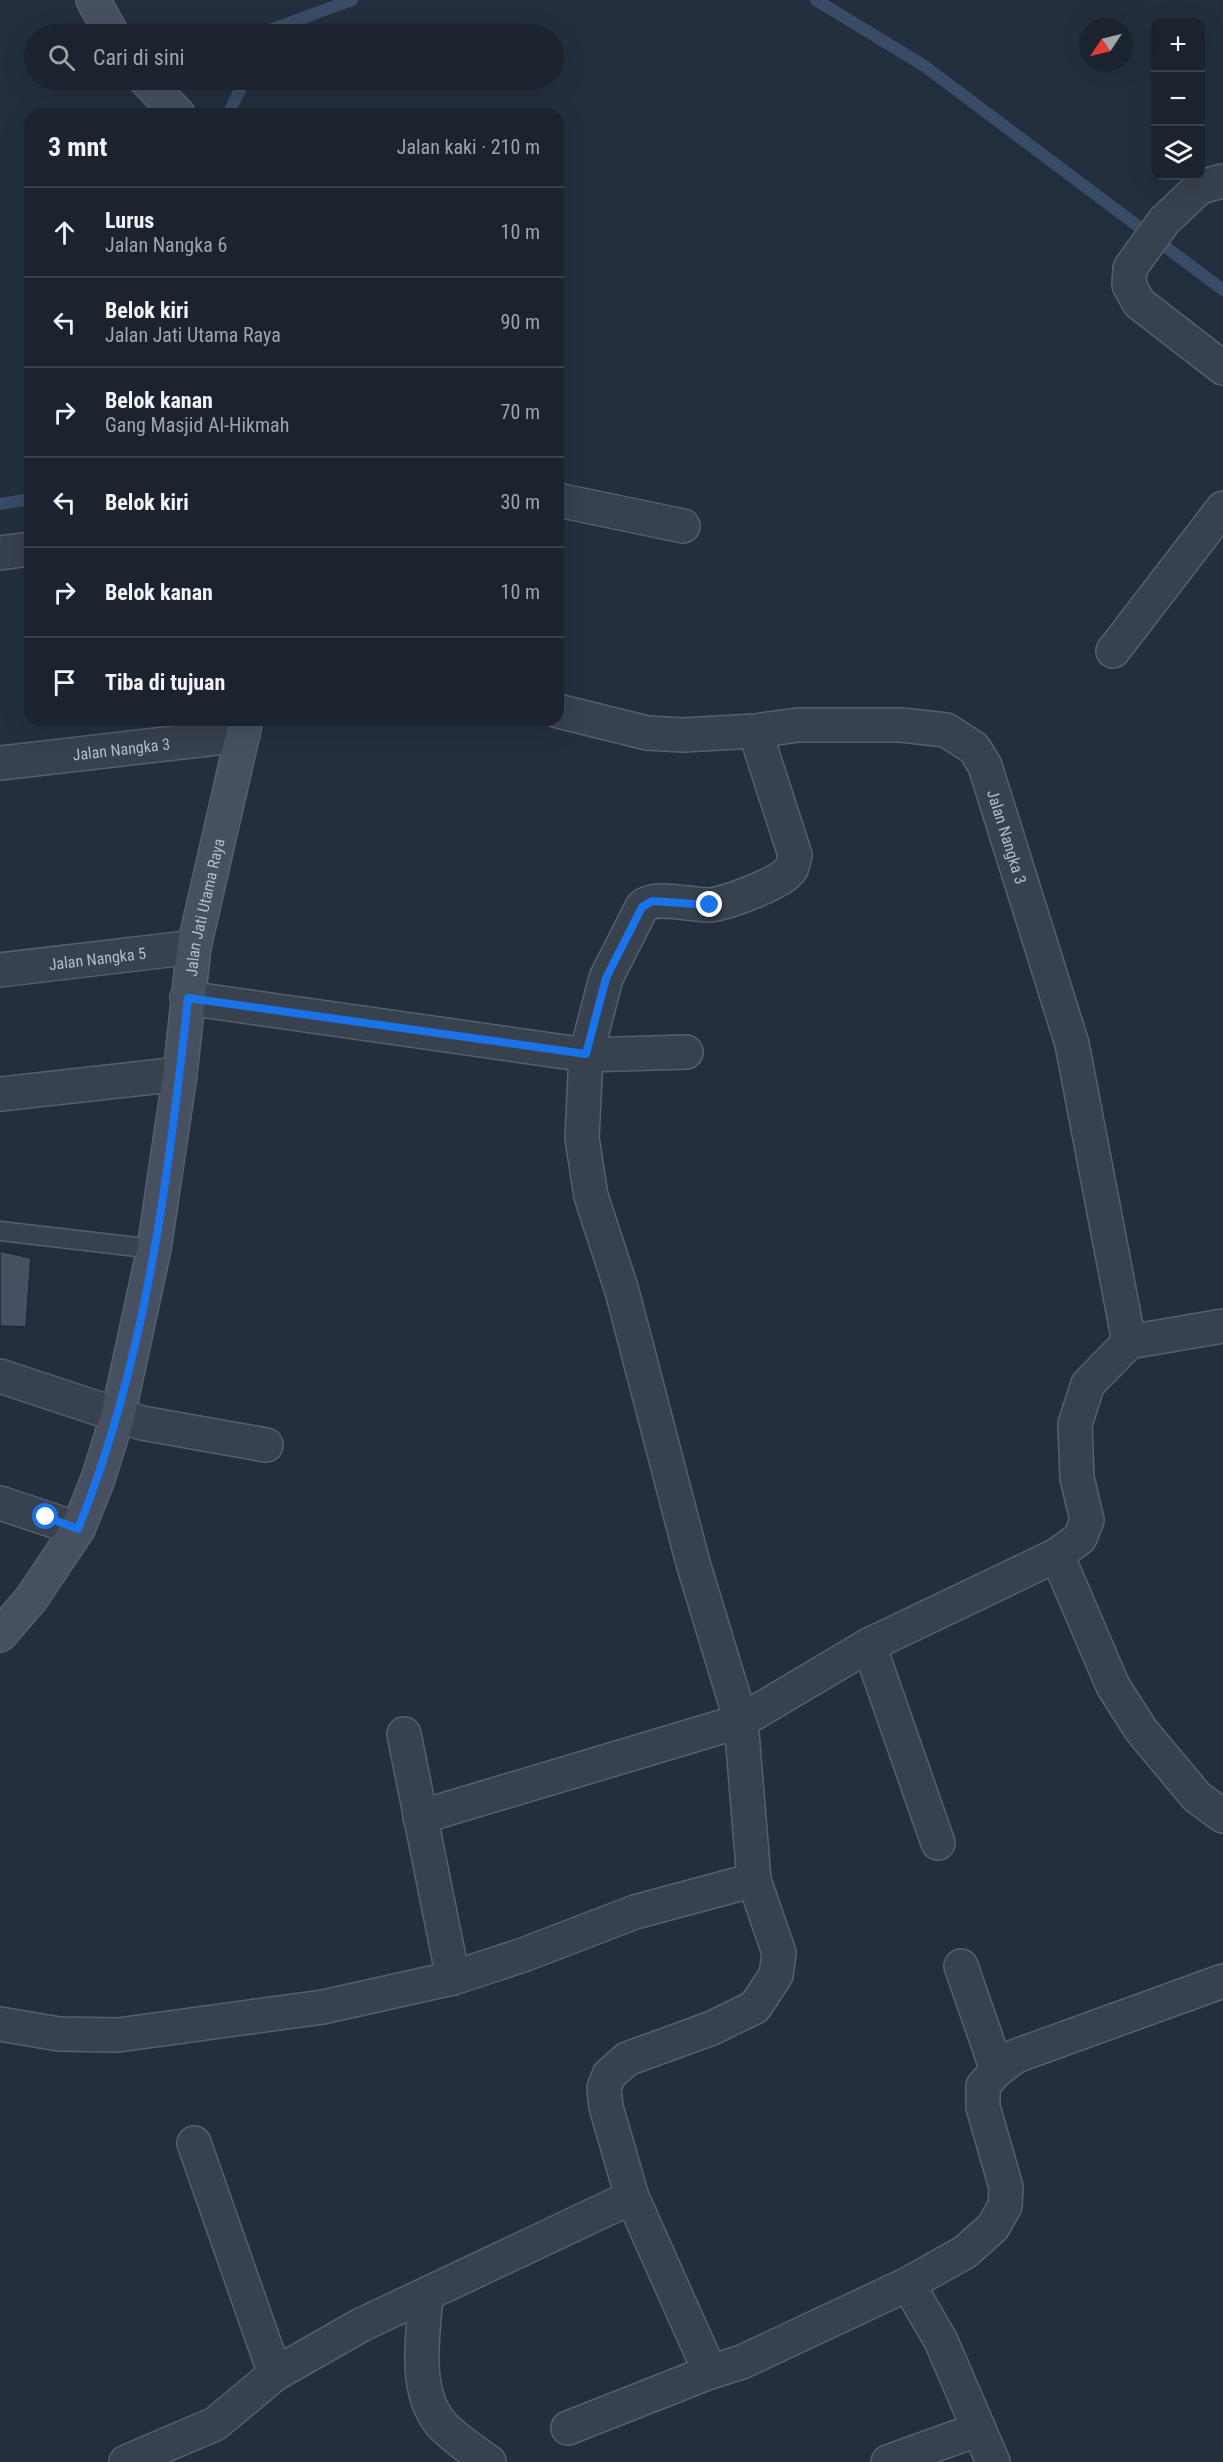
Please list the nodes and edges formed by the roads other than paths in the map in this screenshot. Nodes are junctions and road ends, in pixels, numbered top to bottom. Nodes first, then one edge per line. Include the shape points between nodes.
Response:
1 (93, 0) edge
2 (106, 24) edge
3 (155, 90) edge
4 (172, 108) edge
5 (1223, 181) edge
6 (1223, 368) edge
7 (564, 502) edge
8 (1223, 508) edge
9 (683, 526) dead end
10 (24, 550) edge
11 (0, 553) edge
12 (1113, 651) dead end
13 (564, 712) edge
14 (244, 727) edge
15 (755, 731) junction
16 (0, 763) edge
17 (194, 947) junction
18 (0, 970) edge
19 (188, 998) junction
20 (686, 1052) dead end
21 (586, 1054) junction
22 (180, 1074) junction
23 (0, 1094) edge
24 (0, 1231) edge
25 (154, 1250) junction
26 (1223, 1326) edge
27 (1129, 1342) junction
28 (0, 1376) edge
29 (118, 1415) junction
30 (266, 1445) dead end
31 (0, 1503) edge
32 (78, 1529) junction
33 (1057, 1555) junction
34 (0, 1635) edge
35 (869, 1645) junction
36 (741, 1721) junction
37 (404, 1734) dead end
38 (1223, 1816) edge
39 (420, 1817) junction
40 (938, 1843) dead end
41 (754, 1880) junction
42 (962, 1966) dead end
43 (453, 1978) junction
44 (1223, 1981) edge
45 (0, 2024) edge
46 (997, 2070) junction
47 (194, 2143) dead end
48 (632, 2197) junction
49 (908, 2284) junction
50 (426, 2296) junction
51 (710, 2372) junction
52 (275, 2374) junction
53 (568, 2428) dead end
54 (979, 2429) junction
55 (126, 2462) edge
56 (489, 2462) edge
57 (888, 2462) edge
58 (993, 2462) edge

1 - 2 street
3 - 4 street
5 - 6 street via 1200,187 1165,220 1130,268 1129,285 1139,303
7 - 9 street
8 - 12 street
10 - 11 street
13 - 15 street, Jalan Nangka 3 via 647,733
14 - 16 street, Jalan Nangka 3
14 - 17 street, Jalan Jati Utama Raya
15 - 21 street via 795,855 792,869 731,901 710,905 646,903 606,978
15 - 27 street, Jalan Nangka 3 via 798,724 901,725 946,730 974,748 985,766 1072,1044
17 - 18 street, Jalan Nangka 5
17 - 19 street, Jalan Jati Utama Raya
19 - 21 street
19 - 22 street, Jalan Jati Utama Raya
20 - 21 street
21 - 36 street via 582,1138 591,1196 622,1291 693,1563
22 - 23 street
22 - 25 street, Jalan Jati Utama Raya
24 - 25 lane
25 - 29 street, Jalan Jati Utama Raya
26 - 27 street
27 - 33 street via 1088,1384 1075,1424 1077,1478 1087,1520 1080,1538
28 - 29 street
29 - 30 street via 142,1423
29 - 32 street, Jalan Jati Utama Raya
31 - 32 street
32 - 34 street, Jalan Jati Utama Raya via 31,1599
33 - 35 street
33 - 38 street via 1113,1686 1136,1722 1197,1797
35 - 36 street
35 - 40 street
36 - 39 street
36 - 41 street
37 - 39 street
39 - 43 street
41 - 43 street via 635,1912
41 - 48 street via 779,1953 777,1975 755,2007 712,2028 627,2059 609,2075 604,2088 606,2107
42 - 46 street
43 - 45 street via 323,2007 118,2035 58,2034
44 - 46 street via 1016,2056
46 - 49 street via 983,2086 983,2107 1006,2187 1005,2206 993,2227 965,2252
47 - 52 street
48 - 50 street
48 - 51 street
49 - 51 street via 742,2362
49 - 54 street via 941,2341
50 - 52 street via 362,2325
50 - 56 street via 422,2361 426,2393 439,2422
51 - 53 street
52 - 55 street via 215,2424
54 - 57 street
54 - 58 street

